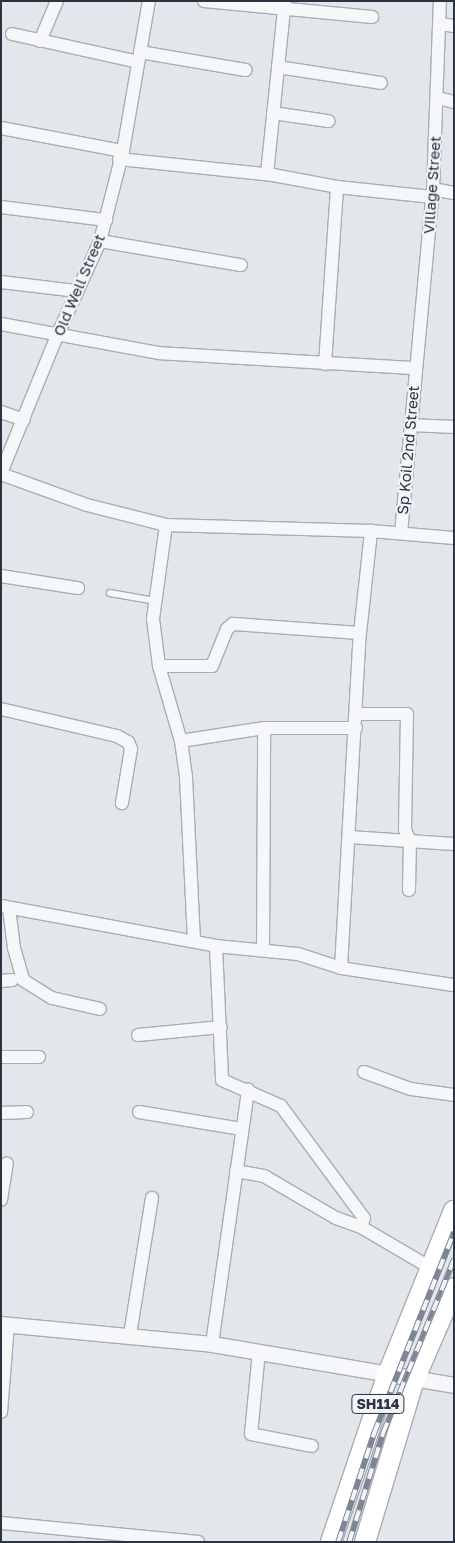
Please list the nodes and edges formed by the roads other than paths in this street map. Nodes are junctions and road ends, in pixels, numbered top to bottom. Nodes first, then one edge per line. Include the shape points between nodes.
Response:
1 (57, 1) edge
2 (150, 1) edge
3 (204, 1) edge
4 (440, 1) edge
5 (284, 5) edge
6 (372, 17) dead end
7 (440, 24) junction
8 (454, 26) edge
9 (12, 34) dead end
10 (40, 41) junction
11 (139, 57) junction
12 (278, 67) junction
13 (245, 70) dead end
14 (381, 83) dead end
15 (438, 98) junction
16 (454, 102) edge
17 (273, 113) junction
18 (328, 121) dead end
19 (1, 128) edge
20 (121, 155) junction
21 (267, 174) junction
22 (337, 187) junction
23 (432, 193) junction
24 (454, 193) edge
25 (1, 207) edge
26 (106, 220) junction
27 (100, 241) junction
28 (241, 265) dead end
29 (1, 282) edge
30 (77, 291) junction
31 (1, 324) edge
32 (57, 336) junction
33 (325, 364) junction
34 (415, 368) junction
35 (1, 412) edge
36 (24, 420) junction
37 (410, 425) junction
38 (454, 427) edge
39 (1, 474) edge
40 (166, 525) junction
41 (370, 531) junction
42 (401, 533) junction
43 (454, 538) edge
44 (1, 576) edge
45 (78, 588) dead end
46 (110, 594) dead end
47 (156, 602) junction
48 (360, 633) junction
49 (159, 666) junction
50 (1, 709) edge
51 (356, 714) junction
52 (264, 728) junction
53 (356, 728) junction
54 (181, 741) junction
55 (122, 802) dead end
56 (349, 837) junction
57 (410, 841) junction
58 (454, 844) edge
59 (409, 890) dead end
60 (5, 907) edge
61 (194, 941) junction
62 (216, 946) junction
63 (263, 950) junction
64 (341, 968) junction
65 (454, 985) edge
66 (100, 1009) dead end
67 (221, 1027) junction
68 (138, 1034) dead end
69 (1, 1057) edge
70 (38, 1057) dead end
71 (364, 1072) dead end
72 (248, 1090) junction
73 (454, 1095) edge
74 (27, 1112) dead end
75 (139, 1112) dead end
76 (1, 1113) edge
77 (242, 1129) junction
78 (7, 1164) dead end
79 (236, 1171) junction
80 (152, 1198) dead end
81 (1, 1200) edge
82 (454, 1211) edge
83 (361, 1227) junction
84 (431, 1268) junction
85 (454, 1288) edge
86 (5, 1324) edge
87 (130, 1335) junction
88 (212, 1344) junction
89 (259, 1351) junction
90 (388, 1374) junction
91 (414, 1380) junction
92 (454, 1385) edge
93 (1, 1412) edge
94 (312, 1446) dead end
95 (1, 1523) edge
96 (198, 1542) edge
97 (331, 1542) edge
98 (365, 1542) edge

1 - 10 street
2 - 11 street, Old Well Street
3 - 5 street
4 - 7 street, Village Street
5 - 6 street
5 - 12 street
7 - 8 street
7 - 15 street, Village Street
9 - 10 street
10 - 11 street
11 - 13 street
11 - 20 street, Old Well Street
12 - 14 street
12 - 17 street
15 - 16 street
15 - 23 street, Village Street
17 - 18 street
17 - 21 street
19 - 20 street
20 - 21 street
20 - 26 street, Old Well Street
21 - 22 street
22 - 23 street
22 - 33 street
23 - 24 street
23 - 34 street, Village Street
25 - 26 street
26 - 27 street, Old Well Street
27 - 28 street
27 - 30 street, Old Well Street
29 - 30 street
30 - 32 street, Old Well Street
31 - 32 street
32 - 33 street via 159,353
32 - 36 street, Old Well Street
33 - 34 street
34 - 37 street, Sp Koil 2nd Street
35 - 36 street
36 - 39 street, Old Well Street
37 - 38 street
37 - 42 street, Sp Koil 2nd Street
39 - 40 street via 87,506
40 - 41 street
40 - 47 street
41 - 42 street
41 - 48 street
42 - 43 street
44 - 45 street
46 - 47 lane
47 - 49 street via 153,619
48 - 49 street via 233,624 227,629 212,666
48 - 51 street
49 - 54 street
50 - 55 street via 118,736 128,742 131,749
51 - 53 street
51 - 57 street via 407,714 405,830
52 - 53 street
52 - 54 street
52 - 63 street
53 - 56 street
54 - 61 street via 186,777
56 - 57 street
56 - 64 street
57 - 58 street
57 - 59 street
60 - 61 street
60 - 66 street via 23,980 52,998
61 - 62 street
62 - 63 street
62 - 67 street
63 - 64 street via 298,954
64 - 65 street
67 - 68 street
67 - 72 street via 222,1080
69 - 70 street
71 - 73 street via 411,1089
72 - 77 street
72 - 83 street via 281,1106 364,1218
74 - 76 street
75 - 77 street
77 - 79 street
78 - 81 street
79 - 83 street via 264,1176 336,1218
79 - 88 street
80 - 87 street
82 - 84 main road, SH114
83 - 84 street
84 - 90 main road, SH114
85 - 91 main road, SH114
86 - 87 street
86 - 93 street
87 - 88 street
88 - 89 street
89 - 90 street
89 - 94 street via 250,1434
90 - 91 street
90 - 97 main road, SH114
91 - 92 street
91 - 98 main road, SH114
95 - 96 street

